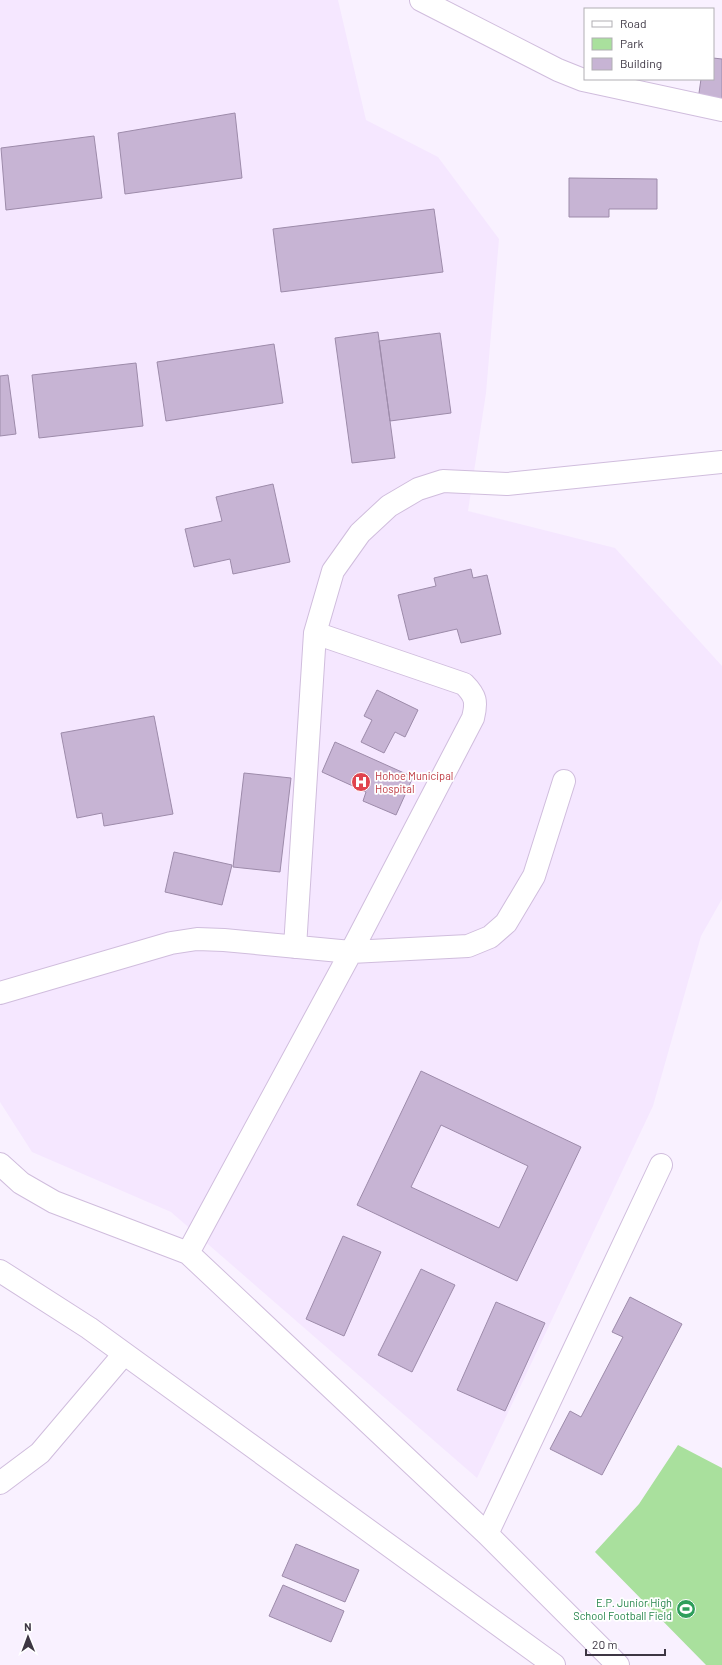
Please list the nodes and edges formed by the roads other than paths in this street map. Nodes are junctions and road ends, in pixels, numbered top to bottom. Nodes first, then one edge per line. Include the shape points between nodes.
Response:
1 (421, 0) edge
2 (722, 110) edge
3 (722, 462) edge
4 (315, 633) junction
5 (564, 781) dead end
6 (295, 947) junction
7 (351, 952) junction
8 (0, 993) edge
9 (0, 1164) edge
10 (661, 1164) dead end
11 (188, 1253) junction
12 (0, 1271) edge
13 (124, 1354) junction
14 (0, 1483) edge
15 (487, 1534) junction
16 (554, 1665) edge
17 (618, 1665) edge

1 - 2 street via 558,70 583,80
3 - 4 street via 507,484 443,481 418,489 389,506 360,533 334,571
4 - 6 street
4 - 7 street via 464,684 473,693 476,706 473,718
5 - 7 street via 534,876 506,923 490,937 468,946
6 - 7 street
6 - 8 street via 204,940 171,943
7 - 11 street
9 - 11 street via 21,1183 54,1202
10 - 15 street
11 - 15 street
12 - 13 street via 89,1328
13 - 14 street via 40,1453
13 - 16 street
15 - 17 street

